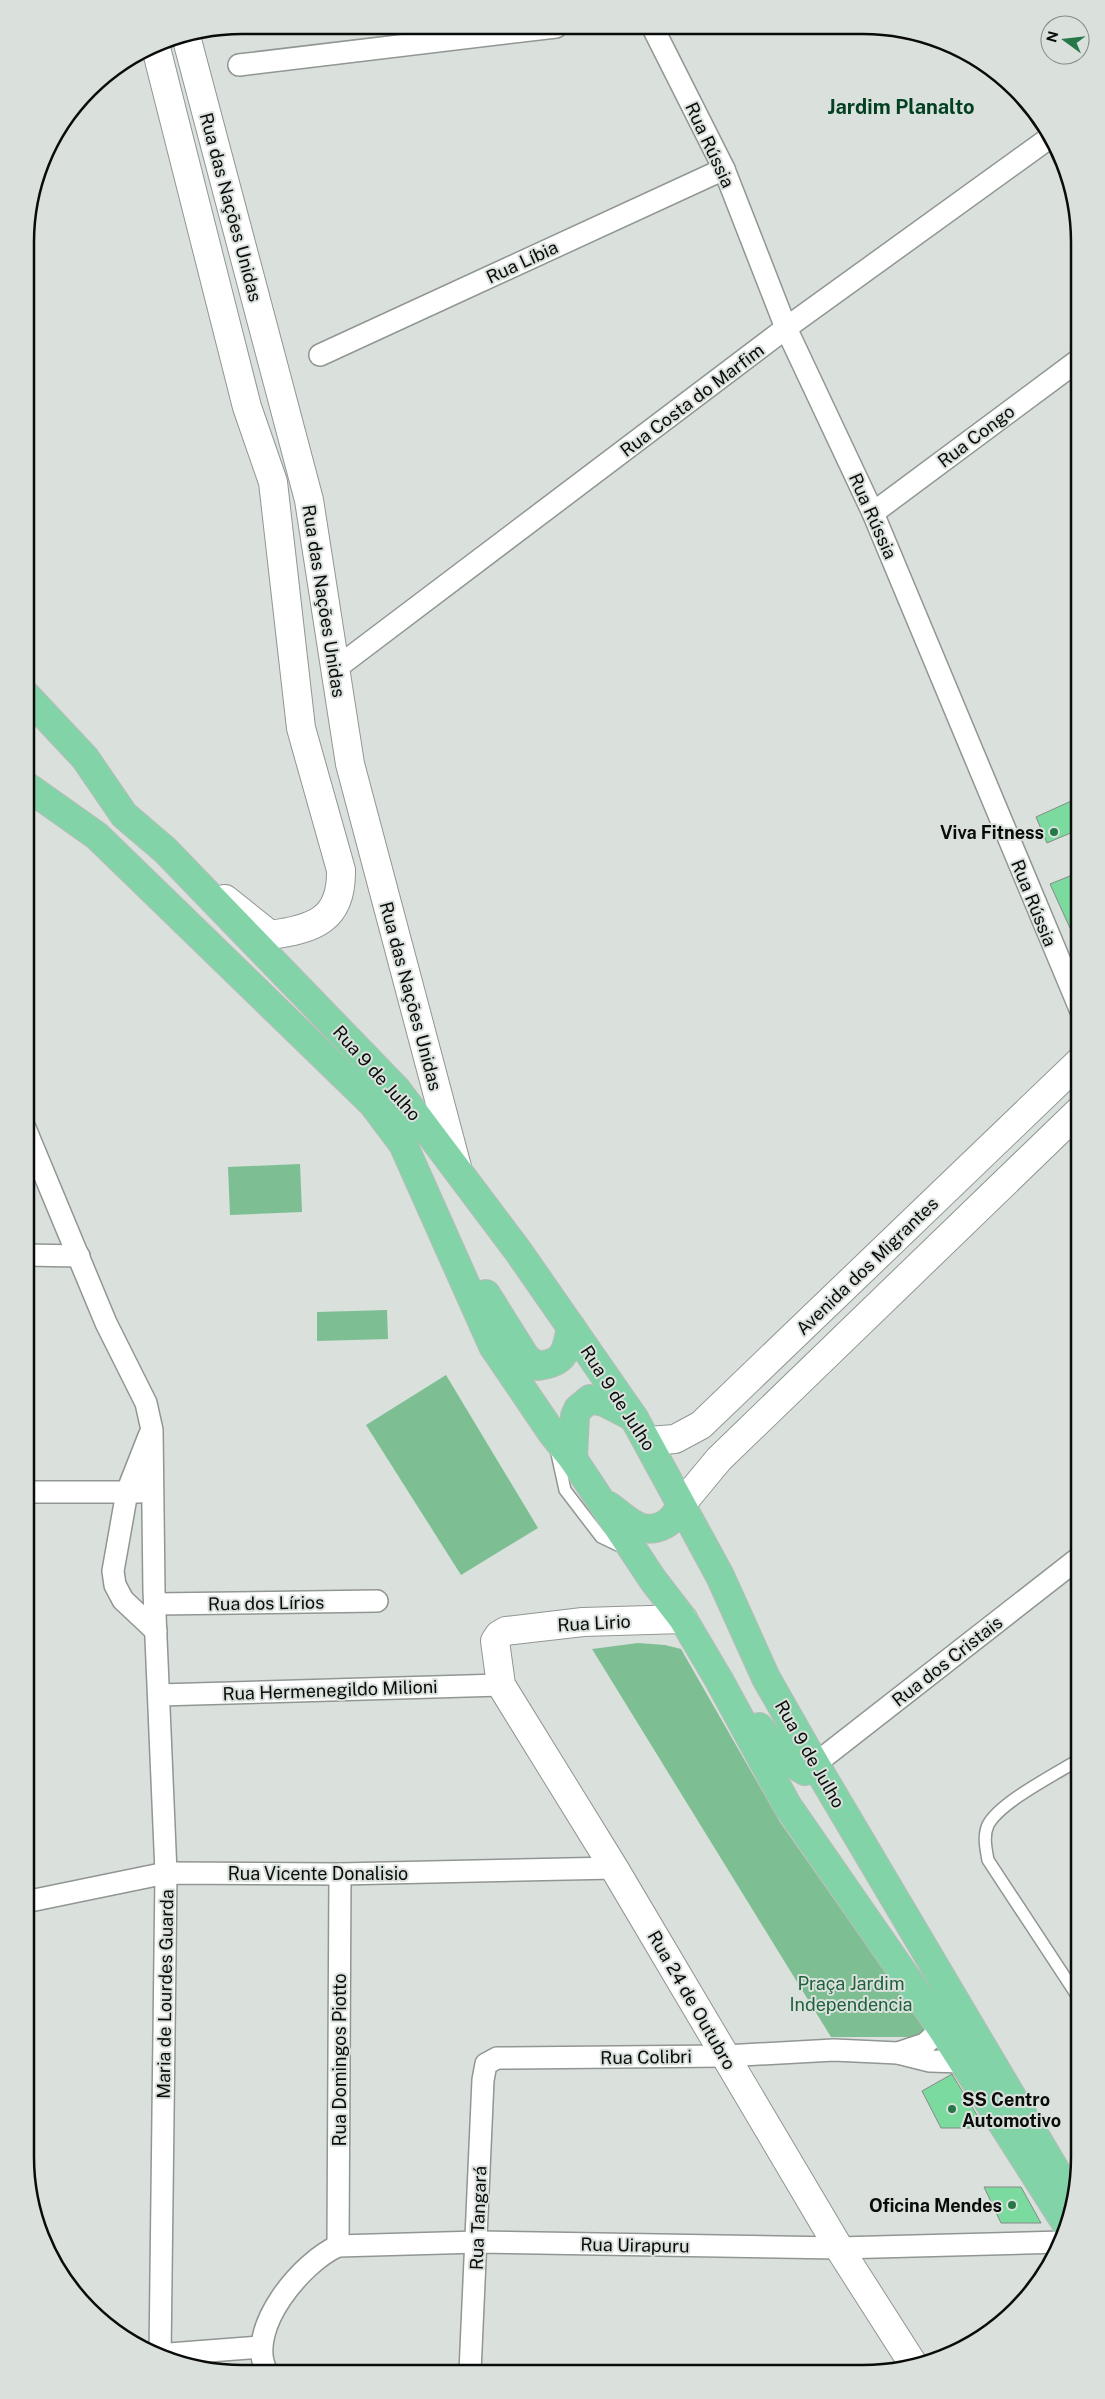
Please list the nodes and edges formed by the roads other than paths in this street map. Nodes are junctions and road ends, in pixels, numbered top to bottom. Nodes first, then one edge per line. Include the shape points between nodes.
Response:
1 (497, 34) edge
2 (656, 34) edge
3 (187, 41) edge
4 (157, 52) edge
5 (238, 65) dead end
6 (1045, 141) edge
7 (724, 169) junction
8 (786, 328) junction
9 (320, 355) dead end
10 (1071, 366) edge
11 (873, 513) junction
12 (335, 669) junction
13 (34, 704) edge
14 (34, 791) edge
15 (165, 850) junction
16 (1071, 988) edge
17 (1071, 1072) edge
18 (1071, 1108) edge
19 (1071, 1119) edge
20 (403, 1144) junction
21 (34, 1149) edge
22 (457, 1167) junction
23 (985, 1202) junction
24 (34, 1255) edge
25 (79, 1256) junction
26 (571, 1327) junction
27 (634, 1418) junction
28 (152, 1430) junction
29 (552, 1433) junction
30 (648, 1441) junction
31 (573, 1459) junction
32 (34, 1492) edge
33 (127, 1492) junction
34 (154, 1492) junction
35 (599, 1499) junction
36 (680, 1506) junction
37 (635, 1553) junction
38 (1071, 1564) edge
39 (377, 1601) dead end
40 (155, 1604) junction
41 (683, 1619) junction
42 (156, 1631) junction
43 (506, 1631) joint
44 (719, 1680) junction
45 (501, 1685) junction
46 (159, 1695) junction
47 (815, 1764) junction
48 (1071, 1765) edge
49 (614, 1868) junction
50 (166, 1873) junction
51 (340, 1874) junction
52 (34, 1900) edge
53 (1071, 1986) edge
54 (961, 2008) junction
55 (942, 2029) junction
56 (898, 2053) junction
57 (725, 2056) junction
58 (962, 2062) junction
59 (486, 2064) joint
60 (1068, 2191) edge
61 (1062, 2217) edge
62 (478, 2242) junction
63 (1053, 2242) edge
64 (338, 2246) junction
65 (839, 2248) junction
66 (262, 2347) junction
67 (159, 2348) edge
68 (177, 2354) edge
69 (910, 2360) edge
70 (265, 2365) edge
71 (470, 2365) edge

1 - 5 street
2 - 7 street, Rua Rússia
3 - 12 street, Rua das Nações Unidas via 309,500
4 - 15 street, Rua das Nações Unidas via 247,407 272,482 301,728 341,870 341,889 331,910 317,924 299,931 270,935
6 - 8 street, Rua Costa do Marfim
7 - 8 street, Rua Rússia
7 - 9 street, Rua Líbia
8 - 11 street, Rua Rússia
8 - 12 street, Rua Costa do Marfim
10 - 11 street, Rua Congo
11 - 16 street, Rua Rússia
12 - 22 street, Rua das Nações Unidas via 350,764
13 - 15 main road, Rua 9 de Julho via 85,758 124,815
14 - 20 main road, Rua 9 de Julho via 96,836 138,875 373,1104
15 - 22 main road, Rua 9 de Julho via 397,1090
17 - 30 street, Avenida dos Migrantes via 701,1425 675,1440
18 - 23 street, Avenida dos Migrantes via 998,1177
19 - 23 street, Avenida dos Migrantes
20 - 26 main road via 430,1170 488,1297 526,1358 537,1366 560,1361
20 - 29 main road, Rua 9 de Julho via 493,1346
21 - 25 street, Maria de Lourdes Guarda
22 - 26 main road, Rua 9 de Julho
23 - 36 street, Avenida dos Migrantes via 719,1459
24 - 25 street
25 - 28 street, Maria de Lourdes Guarda via 106,1323 146,1403
26 - 27 main road, Rua 9 de Julho
27 - 30 main road, Rua 9 de Julho
27 - 31 main road via 604,1402 590,1399 575,1416
28 - 33 street
28 - 34 street, Maria de Lourdes Guarda
29 - 31 main road, Rua 9 de Julho
29 - 37 lane via 565,1490 601,1537
30 - 36 main road, Rua 9 de Julho
31 - 35 main road, Rua 9 de Julho
32 - 33 street
33 - 34 street
33 - 42 street via 114,1562 115,1585 123,1600
34 - 40 street, Maria de Lourdes Guarda
35 - 36 main road via 639,1527 656,1528 676,1517
35 - 37 main road, Rua 9 de Julho
36 - 47 main road, Rua 9 de Julho via 720,1576 766,1678
37 - 41 main road, Rua 9 de Julho
38 - 47 street, Rua dos Cristais
39 - 40 street, Rua dos Lírios
40 - 42 street, Maria de Lourdes Guarda
41 - 43 street, Rua Lirio via 583,1622
41 - 44 main road, Rua 9 de Julho
42 - 46 street, Maria de Lourdes Guarda
43 - 45 street, Rua 24 de Outubro via 495,1641
44 - 47 main road via 737,1691 757,1725 781,1755 805,1771
44 - 55 main road, Rua 9 de Julho via 787,1805
45 - 46 street, Rua Hermenegildo Milioni
45 - 49 street, Rua 24 de Outubro
46 - 50 street, Maria de Lourdes Guarda
47 - 54 main road, Rua 9 de Julho
48 - 53 lane via 998,1810 987,1826 985,1841 988,1860
49 - 51 street, Rua Vicente Donalisio
49 - 57 street, Rua 24 de Outubro
50 - 51 street, Rua Vicente Donalisio
50 - 52 street, Rua Vicente Donalisio
50 - 67 street, Maria de Lourdes Guarda
51 - 64 street, Rua Domingos Piotto
54 - 55 street, Rua Colibri
54 - 60 main road, Rua 9 de Julho
55 - 56 street, Rua Colibri via 925,2044
55 - 58 main road, Rua 9 de Julho
56 - 57 street, Rua Colibri via 834,2050
56 - 58 street, Rua Colibri via 930,2061
57 - 59 street, Rua Colibri via 497,2058
57 - 65 street, Rua 24 de Outubro
58 - 61 main road, Rua 9 de Julho
59 - 62 street, Rua Tangará
62 - 64 street, Rua Uirapuru
62 - 65 street, Rua Uirapuru
62 - 71 street, Rua Tangará
63 - 65 street, Rua Uirapuru
64 - 66 street, Rua Uirapuru via 304,2269 282,2295
65 - 69 street, Rua 24 de Outubro
66 - 68 street
66 - 70 street

